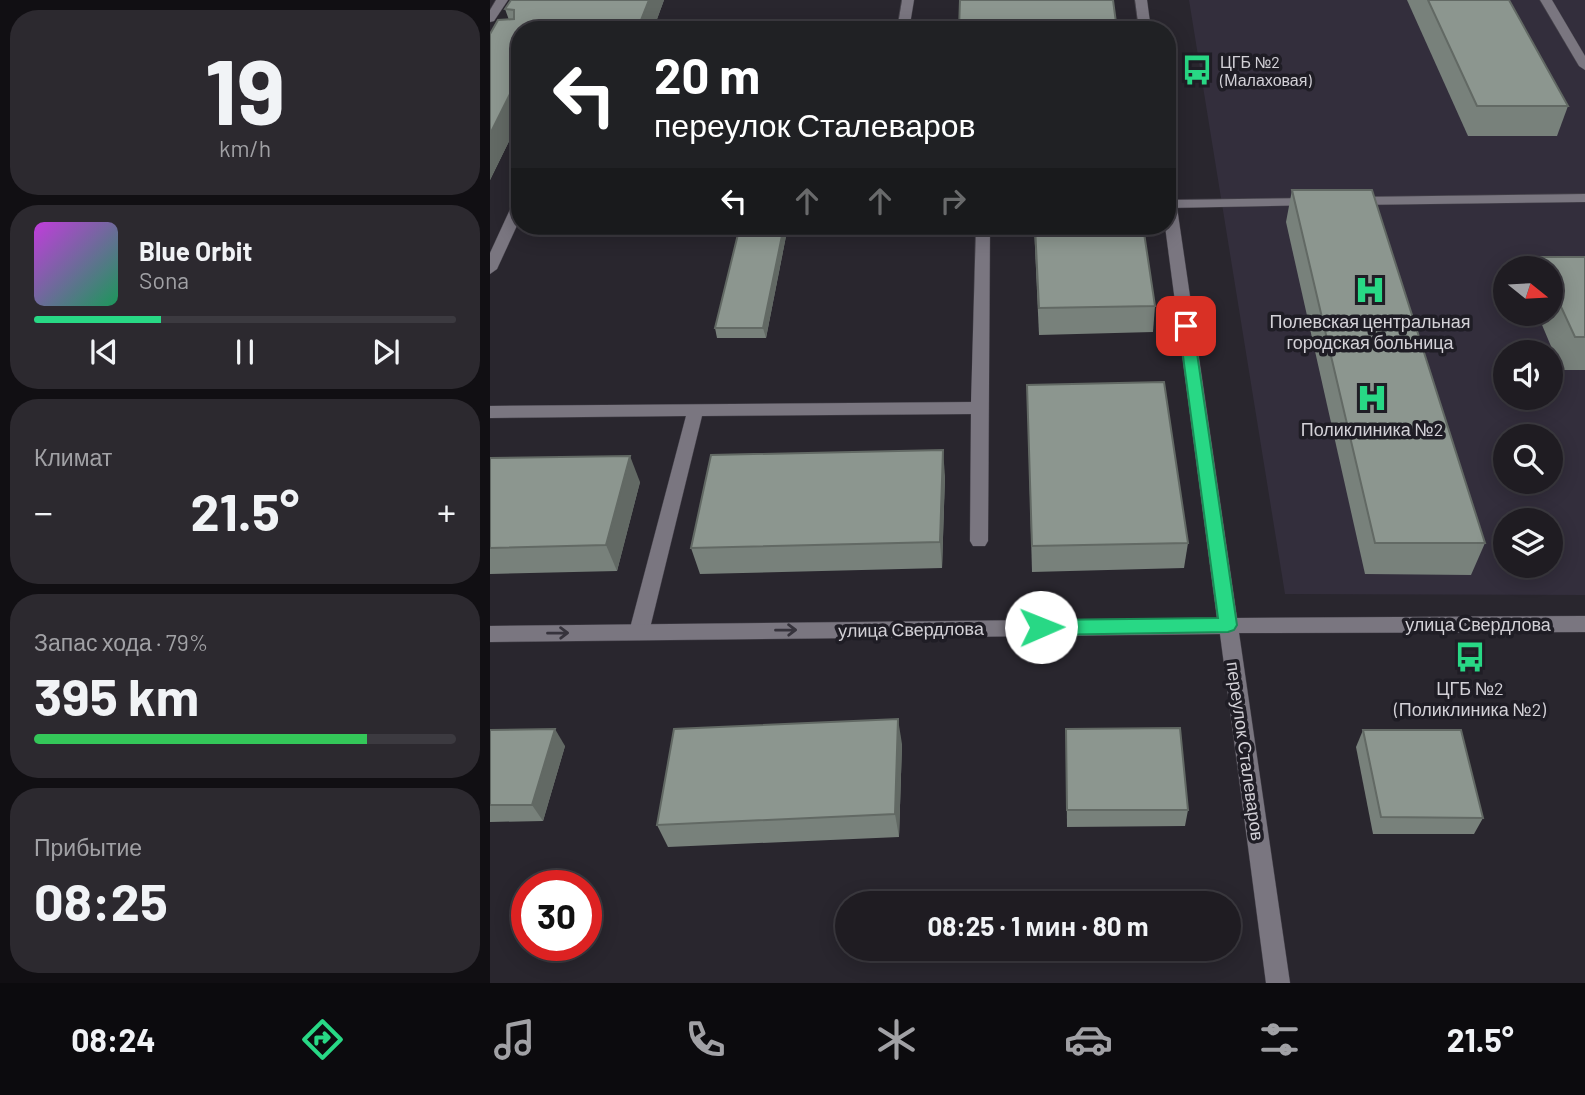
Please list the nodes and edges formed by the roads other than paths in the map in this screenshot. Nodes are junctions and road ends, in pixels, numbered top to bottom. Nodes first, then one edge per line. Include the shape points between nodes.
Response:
1 (502, 0) edge
2 (908, 0) edge
3 (1141, 0) edge
4 (1546, 0) edge
5 (490, 19) edge
6 (904, 21) edge
7 (1144, 21) edge
8 (1585, 66) edge
9 (1176, 195) edge
10 (1585, 198) edge
11 (511, 223) edge
12 (983, 235) edge
13 (1174, 235) edge
14 (490, 269) edge
15 (979, 408) junction
16 (490, 412) edge
17 (695, 412) junction
18 (979, 541) dead end
19 (1585, 624) edge
20 (1228, 625) junction
21 (639, 632) junction
22 (490, 634) edge
23 (1279, 983) edge

1 - 5 street
2 - 6 street
3 - 7 street
4 - 8 street
9 - 10 street via 1329,202
11 - 14 street
12 - 15 street
13 - 20 street, переулок Сталеваров
15 - 17 street
15 - 18 street
16 - 17 street
17 - 21 street
19 - 20 street, улица Свердлова
21 -> 20 street, улица Свердлова
20 - 23 street, переулок Сталеваров
22 -> 21 street, улица Свердлова

